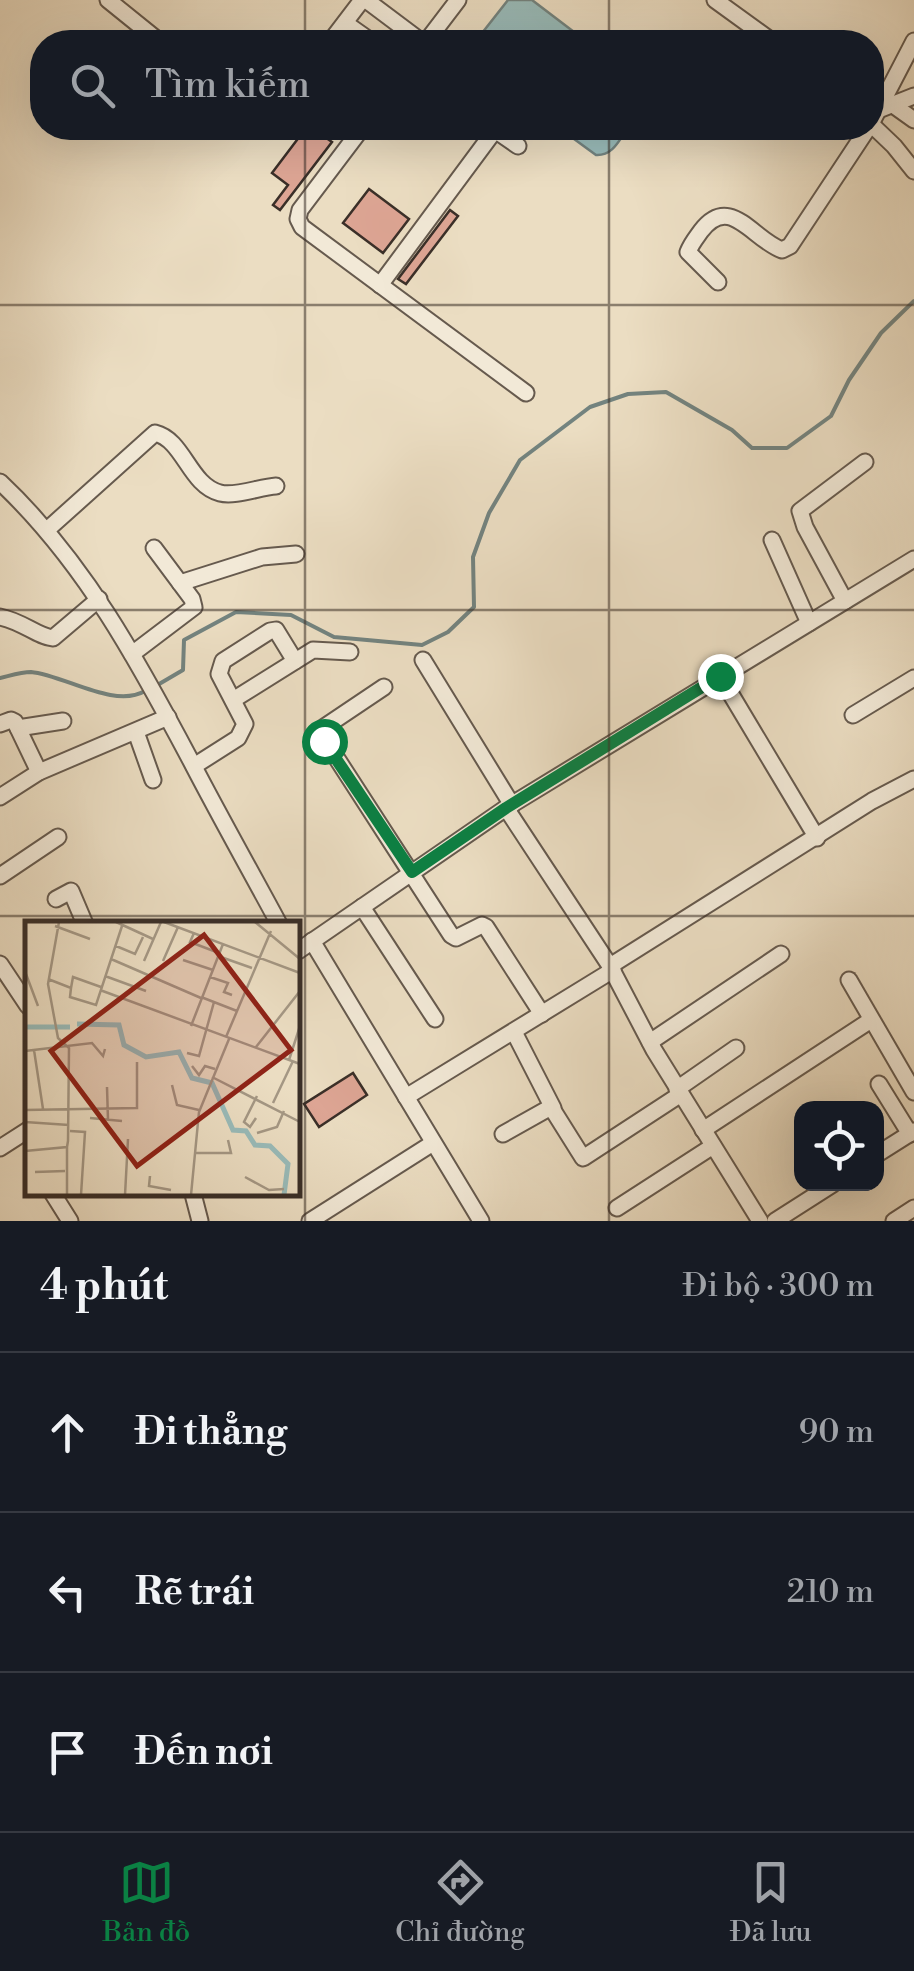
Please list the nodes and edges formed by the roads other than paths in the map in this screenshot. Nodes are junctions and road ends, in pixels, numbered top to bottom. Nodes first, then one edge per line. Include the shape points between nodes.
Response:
1 (108, 0) edge
2 (364, 0) edge
3 (458, 0) edge
4 (715, 0) edge
5 (393, 20) junction
6 (344, 23) junction
7 (145, 30) edge
8 (339, 30) edge
9 (355, 30) edge
10 (384, 30) edge
11 (407, 30) edge
12 (434, 30) edge
13 (756, 30) edge
14 (914, 41) edge
15 (914, 96) edge
16 (884, 97) edge
17 (893, 105) junction
18 (884, 111) edge
19 (914, 120) edge
20 (884, 134) edge
21 (353, 140) edge
22 (484, 140) edge
23 (510, 140) edge
24 (858, 140) edge
25 (518, 146) dead end
26 (914, 171) edge
27 (718, 282) dead end
28 (380, 285) junction
29 (526, 393) dead end
30 (865, 462) dead end
31 (0, 482) edge
32 (276, 486) dead end
33 (48, 529) junction
34 (772, 540) dead end
35 (154, 548) dead end
36 (296, 554) dead end
37 (914, 559) edge
38 (180, 583) junction
39 (99, 599) junction
40 (845, 601) junction
41 (0, 617) edge
42 (809, 623) junction
43 (350, 652) dead end
44 (132, 654) junction
45 (296, 660) junction
46 (422, 660) dead end
47 (720, 676) junction
48 (914, 678) edge
49 (384, 687) dead end
50 (233, 700) junction
51 (853, 715) dead end
52 (168, 717) junction
53 (63, 721) dead end
54 (0, 724) edge
55 (18, 728) junction
56 (136, 732) junction
57 (194, 766) junction
58 (38, 772) junction
59 (914, 779) edge
60 (154, 780) dead end
61 (0, 797) edge
62 (509, 807) junction
63 (58, 837) dead end
64 (817, 838) junction
65 (412, 872) junction
66 (0, 876) edge
67 (56, 899) dead end
68 (362, 907) junction
69 (84, 921) edge
70 (277, 921) edge
71 (312, 941) junction
72 (300, 949) edge
73 (781, 954) dead end
74 (0, 964) edge
75 (612, 968) junction
76 (848, 980) dead end
77 (25, 1002) edge
78 (542, 1014) junction
79 (435, 1019) dead end
80 (872, 1020) junction
81 (514, 1032) junction
82 (650, 1042) junction
83 (736, 1048) dead end
84 (879, 1084) dead end
85 (679, 1091) junction
86 (914, 1092) edge
87 (406, 1097) junction
88 (553, 1108) junction
89 (703, 1130) junction
90 (912, 1132) edge
91 (503, 1134) dead end
92 (25, 1138) edge
93 (433, 1143) junction
94 (713, 1146) junction
95 (0, 1148) edge
96 (884, 1150) edge
97 (822, 1191) edge
98 (54, 1196) edge
99 (194, 1196) edge
100 (617, 1208) dead end
101 (914, 1208) edge
102 (754, 1219) edge
103 (70, 1221) edge
104 (200, 1221) edge
105 (310, 1221) edge
106 (481, 1221) edge
107 (775, 1221) edge
108 (894, 1221) edge

1 - 7 street
2 - 5 street
2 - 6 street
3 - 12 street
4 - 13 street
5 - 10 street
5 - 11 street
6 - 8 street
6 - 9 street
14 - 16 street
15 - 17 street
17 - 18 street
17 - 19 street
20 - 26 street
21 - 28 street via 298,219
22 - 28 street
23 - 25 street
24 - 27 street via 790,246 770,246 734,217 709,221 688,252
28 - 29 street
30 - 40 street via 800,510
31 - 33 street
32 - 33 street via 218,492 155,433
33 - 39 street
34 - 42 street
35 - 38 street
36 - 38 street via 262,557
37 - 40 street
38 - 44 street via 194,607
39 - 41 street via 54,638
39 - 44 street
40 - 42 street
42 - 47 street
43 - 45 street via 313,650
44 - 52 street
45 - 50 street
45 - 50 street via 280,633 270,631 219,668
46 - 62 street
47 - 62 street
47 - 64 street
48 - 51 street
49 - 65 street via 320,734
50 - 57 street via 245,724 242,732
52 - 56 street
52 - 57 street
53 - 55 street
54 - 55 street via 11,720
55 - 58 street
56 - 58 street
56 - 60 street
57 - 70 street
58 - 61 street
59 - 64 street
62 - 65 street
62 - 75 street
63 - 66 street
64 - 75 street
65 - 68 street
65 - 78 street via 454,938 482,924 490,931
67 - 69 street via 71,891
68 - 71 street
68 - 79 street
71 - 72 street
71 - 87 street
73 - 82 street
74 - 77 street
75 - 78 street
75 - 82 street
76 - 80 street
78 - 81 street
80 - 86 street
80 - 89 street
81 - 87 street
81 - 88 street
82 - 85 street
83 - 85 street
84 - 90 street
85 - 88 street via 583,1158
85 - 89 street
87 - 93 street
88 - 91 street
89 - 94 street
90 - 96 street
92 - 95 street
93 - 105 street
93 - 106 street
94 - 100 street
94 - 102 street
97 - 107 street
98 - 103 street
99 - 104 street
101 - 108 street

